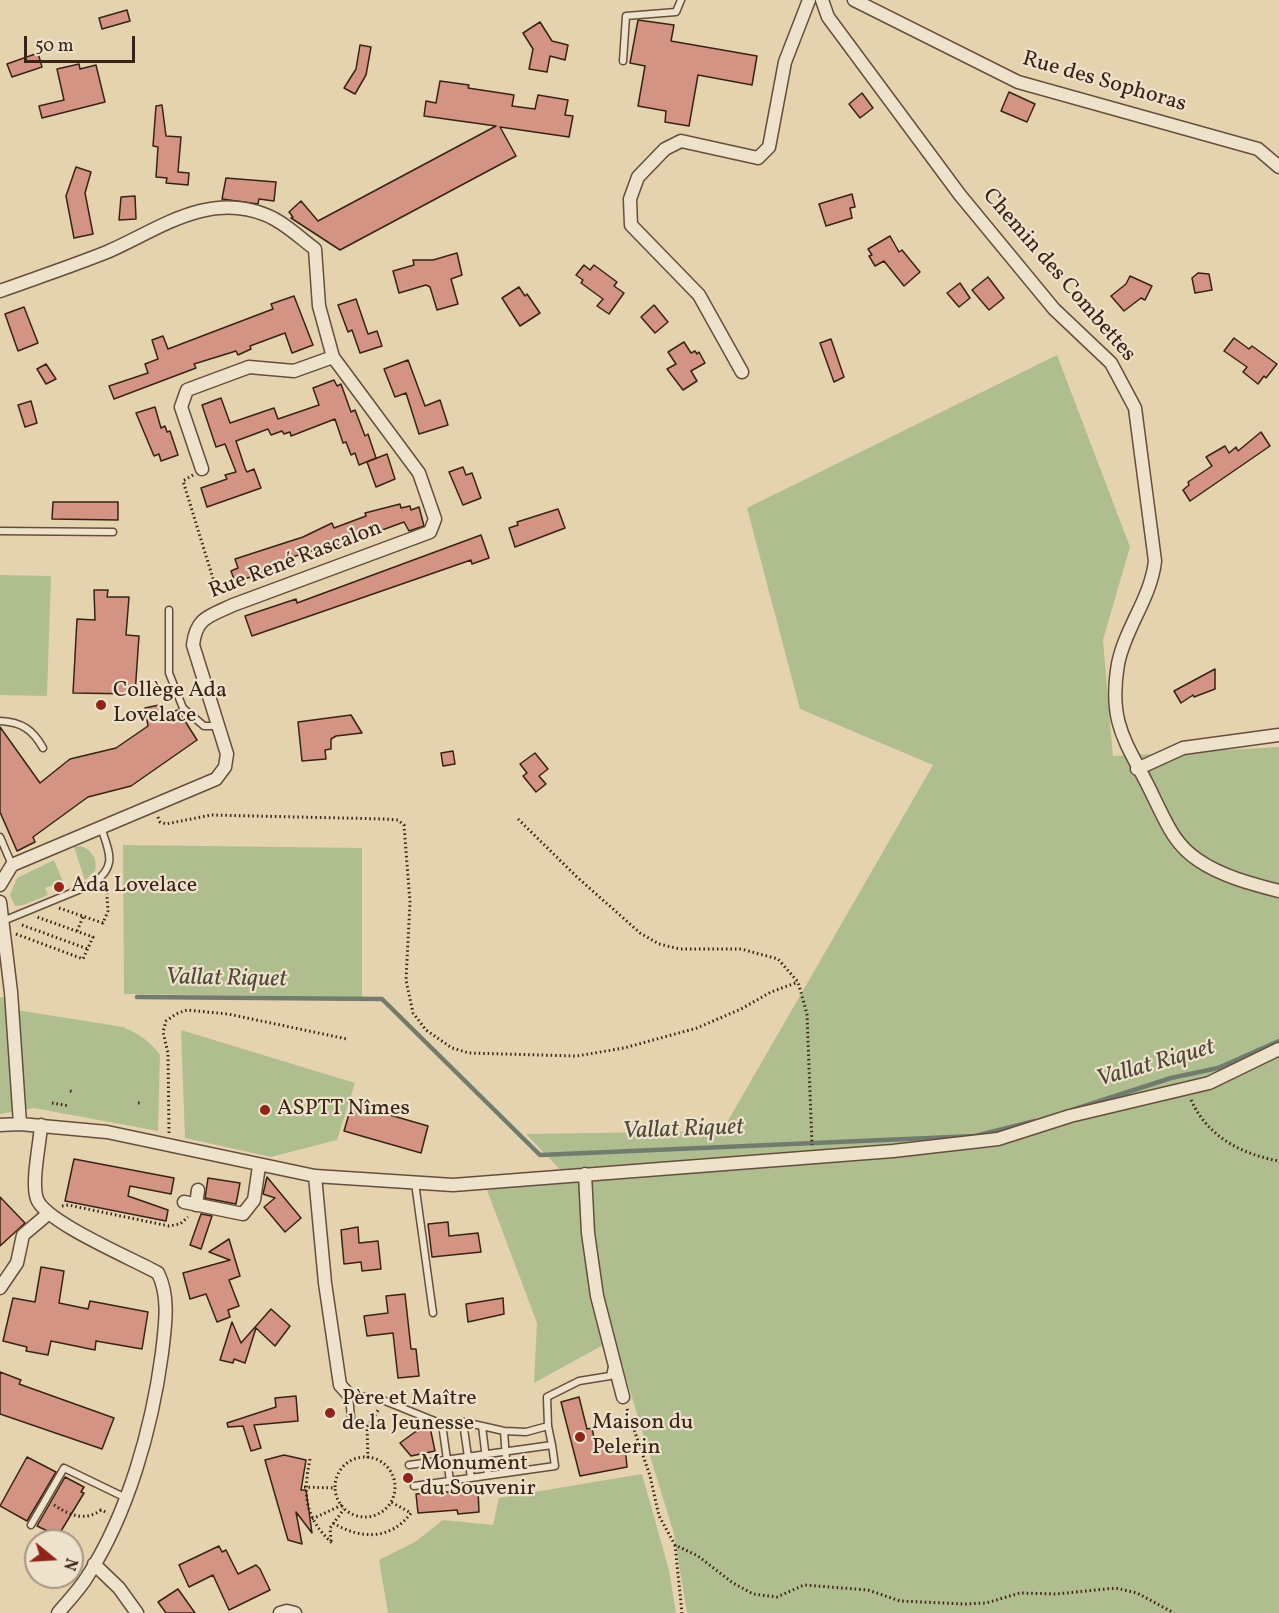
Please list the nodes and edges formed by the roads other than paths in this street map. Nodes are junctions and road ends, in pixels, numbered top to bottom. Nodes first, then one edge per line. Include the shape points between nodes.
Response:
1 (681, 0) edge
2 (809, 0) edge
3 (822, 0) edge
4 (854, 0) edge
5 (623, 61) dead end
6 (1279, 167) edge
7 (0, 291) edge
8 (333, 357) junction
9 (742, 372) dead end
10 (201, 469) road end
11 (0, 531) edge
12 (113, 532) dead end
13 (169, 610) dead end
14 (0, 721) edge
15 (218, 726) junction
16 (1279, 735) edge
17 (44, 748) dead end
18 (1137, 769) junction
19 (101, 827) junction
20 (0, 837) edge
21 (12, 865) junction
22 (0, 883) edge
23 (1279, 891) edge
24 (0, 902) edge
25 (4, 933) edge
26 (1279, 1049) edge
27 (20, 1124) junction
28 (0, 1125) edge
29 (41, 1125) junction
30 (259, 1166) junction
31 (585, 1174) junction
32 (315, 1176) junction
33 (415, 1182) junction
34 (198, 1190) dead end
35 (48, 1214) junction
36 (0, 1288) edge
37 (432, 1313) dead end
38 (614, 1361) junction
39 (350, 1395) junction
40 (623, 1397) road end
41 (351, 1418) dead end
42 (463, 1422) junction
43 (442, 1424) junction
44 (482, 1426) junction
45 (548, 1426) junction
46 (504, 1431) junction
47 (552, 1445) junction
48 (506, 1451) junction
49 (486, 1454) junction
50 (468, 1457) junction
51 (447, 1460) junction
52 (409, 1466) dead end
53 (507, 1473) junction
54 (488, 1475) junction
55 (471, 1478) junction
56 (450, 1481) junction
57 (414, 1486) dead end
58 (126, 1498) junction
59 (32, 1525) dead end
60 (94, 1564) junction
61 (58, 1613) edge
62 (137, 1613) edge
63 (280, 1613) edge
64 (295, 1613) edge

1 - 5 lane via 676,12 626,16
2 - 9 street via 785,62 769,147 758,158 681,141 665,149 638,177 630,199 631,225 699,294
3 - 18 street, Chemin des Combettes via 828,17 960,195 1054,309 1111,363 1135,408 1155,561 1150,586 1126,636 1115,696 1118,722
4 - 6 street, Rue des Sophoras via 1018,82 1258,149
7 - 8 street, Rue René Rascalon via 109,251 187,214 220,208 267,215 315,249 319,306
8 - 10 street via 294,371 249,367 187,390 182,408
8 - 15 street, Rue René Rascalon via 419,473 435,519 430,532 201,620 193,645
11 - 12 lane
13 - 15 lane via 169,673 183,708 204,726
14 - 17 lane via 26,726
15 - 19 street, Rue René Rascalon via 226,754 225,767 216,779
16 - 18 street via 1183,748
18 - 23 street, Chemin des Combettes via 1174,838 1187,852 1226,874
19 - 21 street, Rue René Rascalon
19 - 25 lane via 109,854 110,866 105,875 93,884 24,913
20 - 21 lane
21 - 22 street
24 - 25 street
25 - 27 street
26 - 31 street via 1209,1083 1070,1116 998,1139
27 - 28 street
27 - 29 street
29 - 30 street via 107,1132
29 - 35 street via 35,1189
30 - 32 street
30 - 34 street via 254,1200 243,1214 190,1204
31 - 33 street via 453,1185
31 - 38 street via 597,1296
32 - 33 street
32 - 39 street via 340,1384
33 - 37 lane
35 - 36 street via 23,1235 17,1263
35 - 58 street via 158,1273 164,1284 164,1335 158,1384 141,1457
38 - 40 street
38 - 45 lane via 610,1376 579,1381 547,1397
39 - 41 lane
39 - 43 lane via 381,1399
42 - 43 lane
42 - 44 lane
42 - 50 lane
43 - 51 lane
44 - 46 lane
44 - 49 lane
45 - 46 lane via 526,1432
45 - 47 lane
46 - 48 lane
47 - 48 lane
47 - 53 lane via 555,1466
48 - 49 lane
48 - 53 lane
49 - 50 lane
49 - 54 lane
50 - 51 lane
50 - 55 lane
51 - 52 lane
51 - 56 lane
53 - 54 lane
54 - 55 lane
55 - 56 lane
56 - 57 lane
58 - 59 lane via 64,1468
58 - 60 street
60 - 61 street
60 - 62 street
63 - 64 street

